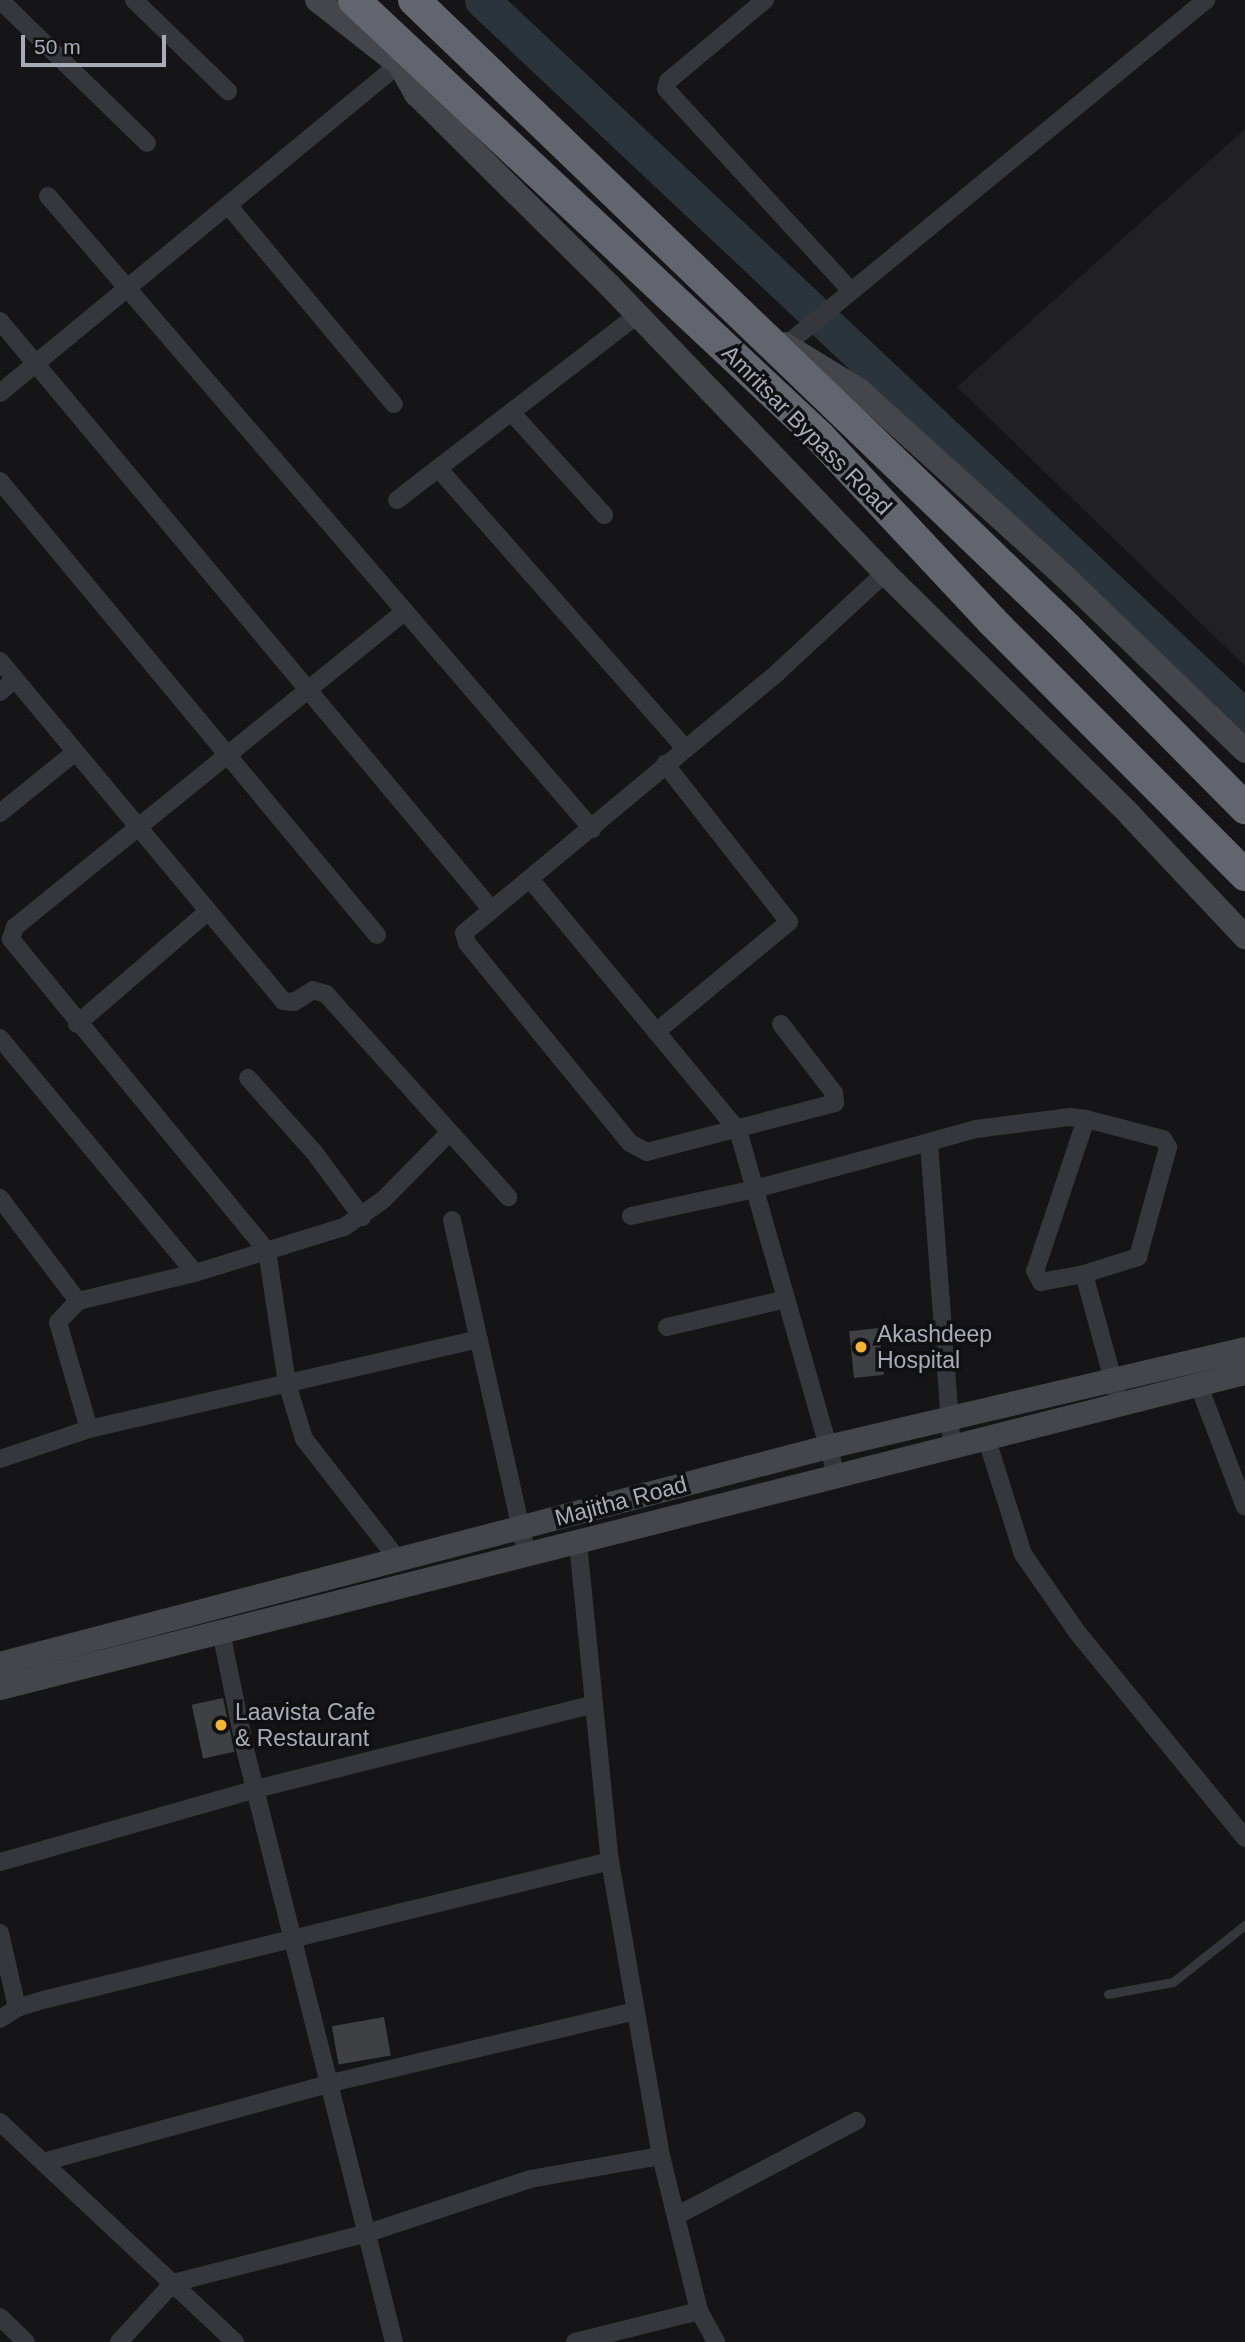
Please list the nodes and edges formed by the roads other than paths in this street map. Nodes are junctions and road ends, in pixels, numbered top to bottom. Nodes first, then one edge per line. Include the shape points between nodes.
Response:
1 (0, 0) edge
2 (134, 0) edge
3 (317, 0) edge
4 (414, 0) edge
5 (765, 0) edge
6 (1206, 0) edge
7 (364, 10) edge
8 (399, 64) junction
9 (228, 91) dead end
10 (147, 143) dead end
11 (48, 196) dead end
12 (228, 205) junction
13 (127, 288) junction
14 (844, 295) junction
15 (637, 315) junction
16 (0, 321) edge
17 (756, 327) junction
18 (786, 345) junction
19 (36, 363) junction
20 (0, 393) edge
21 (394, 404) dead end
22 (510, 412) junction
23 (438, 468) junction
24 (0, 481) edge
25 (397, 500) dead end
26 (604, 515) dead end
27 (885, 573) junction
28 (404, 612) junction
29 (0, 661) edge
30 (14, 680) junction
31 (312, 689) junction
32 (0, 692) edge
33 (684, 747) junction
34 (1245, 751) edge
35 (74, 753) junction
36 (228, 755) junction
37 (665, 764) junction
38 (1245, 808) edge
39 (0, 813) edge
40 (140, 827) junction
41 (592, 829) junction
42 (1245, 875) edge
43 (530, 879) junction
44 (492, 910) junction
45 (207, 912) junction
46 (377, 935) dead end
47 (1245, 937) edge
48 (77, 1024) junction
49 (781, 1024) dead end
50 (656, 1032) junction
51 (0, 1038) edge
52 (248, 1079) dead end
53 (1086, 1119) junction
54 (738, 1130) junction
55 (449, 1134) junction
56 (929, 1142) junction
57 (755, 1189) junction
58 (508, 1196) dead end
59 (0, 1198) edge
60 (631, 1216) dead end
61 (362, 1217) junction
62 (452, 1220) dead end
63 (267, 1251) junction
64 (195, 1273) junction
65 (1084, 1274) junction
66 (786, 1299) junction
67 (78, 1301) junction
68 (667, 1327) dead end
69 (479, 1339) junction
70 (1245, 1349) edge
71 (1245, 1373) edge
72 (1113, 1380) junction
73 (287, 1383) junction
74 (1199, 1386) junction
75 (1120, 1406) junction
76 (951, 1420) junction
77 (89, 1429) junction
78 (987, 1440) junction
79 (828, 1447) junction
80 (952, 1449) junction
81 (0, 1460) edge
82 (837, 1477) junction
83 (1245, 1507) edge
84 (521, 1527) junction
85 (578, 1543) junction
86 (527, 1555) junction
87 (396, 1557) junction
88 (221, 1632) junction
89 (0, 1664) edge
90 (0, 1688) edge
91 (591, 1705) junction
92 (256, 1789) junction
93 (1245, 1838) edge
94 (610, 1861) junction
95 (0, 1862) edge
96 (1245, 1925) edge
97 (0, 1933) edge
98 (295, 1938) junction
99 (1108, 1994) dead end
100 (17, 2008) junction
101 (636, 2011) junction
102 (0, 2019) edge
103 (331, 2083) junction
104 (856, 2120) dead end
105 (0, 2122) edge
106 (661, 2156) junction
107 (43, 2162) junction
108 (676, 2216) junction
109 (368, 2233) junction
110 (173, 2283) junction
111 (699, 2311) junction
112 (0, 2318) edge
113 (602, 2339) edge
114 (26, 2342) edge
115 (119, 2342) edge
116 (234, 2342) edge
117 (394, 2342) edge
118 (575, 2342) edge
119 (716, 2342) edge

1 - 10 street
2 - 9 street
3 - 8 main road
4 - 17 highway, Amritsar Bypass Road
5 - 14 street via 668,81 666,89
6 - 14 street
7 - 8 main road
7 - 42 highway, Amritsar Bypass Road via 819,436 992,621
8 - 12 street
8 - 15 main road via 416,94
11 - 13 street
12 - 13 street
12 - 21 street
13 - 19 street
13 - 28 street
14 - 18 street
15 - 22 street
15 - 27 main road
16 - 19 street
17 - 18 main road
17 - 38 highway, Amritsar Bypass Road via 1066,627
18 - 34 main road via 859,390 1062,575
19 - 20 street
19 - 31 street
22 - 23 street
22 - 26 street
23 - 25 street
23 - 33 street
24 - 36 street
27 - 33 street via 778,672
27 - 47 main road via 1130,815
28 - 31 street
28 - 41 street
29 - 30 street
30 - 32 street
30 - 35 street
31 - 36 street
31 - 44 street
33 - 37 street
35 - 39 street
35 - 40 street
36 - 40 street
36 - 46 street
37 - 41 street
37 - 50 street via 789,922
40 - 45 street
40 - 48 street via 12,933 14,945
41 - 43 street
43 - 44 street
43 - 50 street
44 - 54 street via 464,933 467,943 630,1143 655,1153
45 - 48 street
45 - 55 street via 283,1001 294,1002 313,990 326,994
48 - 63 street
49 - 54 street via 837,1101
50 - 54 street
51 - 64 street
52 - 61 street via 314,1152
53 - 56 street via 1004,1124
53 - 65 street via 1035,1271 1041,1282
53 - 65 street via 1163,1139 1168,1147 1138,1257
54 - 57 street
55 - 58 street
55 - 61 street
56 - 57 street
56 - 76 street
57 - 60 street
57 - 66 street
59 - 67 street
61 - 63 street
62 - 69 street
63 - 64 street
63 - 73 street
64 - 67 street
65 - 72 street
66 - 68 street
66 - 79 street
67 - 77 street via 58,1322
69 - 73 street
69 - 84 street
70 - 72 main road, Majitha Road
71 - 74 main road, Majitha Road
72 - 75 street
72 - 76 main road, Majitha Road
73 - 77 street
73 - 87 street via 310,1451
74 - 75 main road, Majitha Road
74 - 83 street
75 - 78 main road, Majitha Road
76 - 79 main road, Majitha Road
76 - 80 street
77 - 81 street
78 - 80 main road, Majitha Road
78 - 93 street via 1023,1554 1077,1632
79 - 82 street
79 - 84 main road, Majitha Road
80 - 82 main road, Majitha Road
82 - 85 main road, Majitha Road
84 - 86 street
84 - 87 main road, Majitha Road
85 - 86 main road, Majitha Road
85 - 91 street
86 - 88 main road, Majitha Road
87 - 89 main road, Majitha Road via 331,1579
88 - 90 main road, Majitha Road
88 - 92 street
91 - 92 street
91 - 94 street
92 - 95 street
92 - 98 street
94 - 98 street
94 - 101 street
96 - 99 lane via 1174,1982
97 - 100 street
98 - 100 street
98 - 103 street
100 - 102 street
101 - 103 street
101 - 106 street
103 - 107 street
103 - 109 street
104 - 108 street
105 - 107 street
106 - 108 street
106 - 109 street via 530,2179
107 - 110 street
108 - 111 street
109 - 110 street
109 - 117 street
110 - 115 street
110 - 116 street
111 - 113 street
111 - 119 street
112 - 114 street
113 - 118 street

